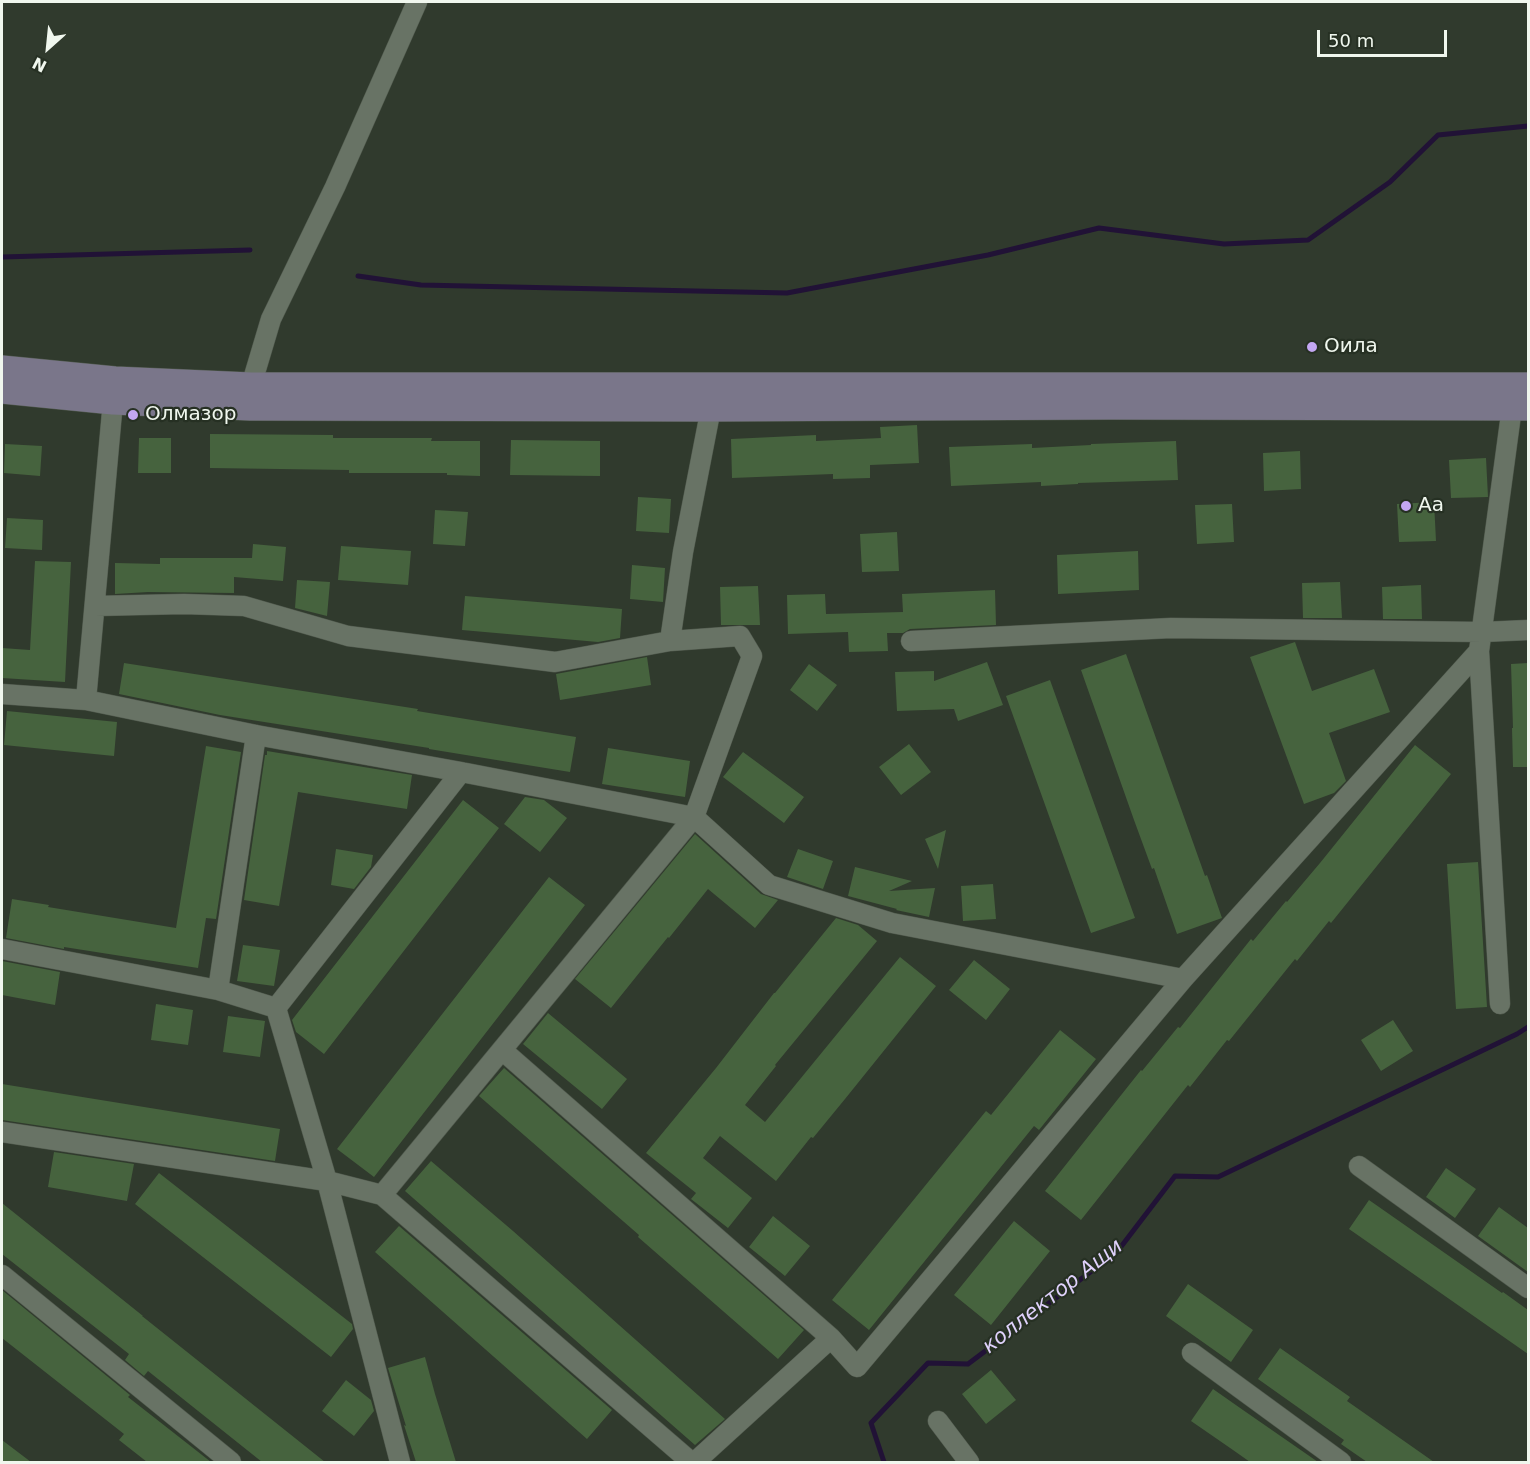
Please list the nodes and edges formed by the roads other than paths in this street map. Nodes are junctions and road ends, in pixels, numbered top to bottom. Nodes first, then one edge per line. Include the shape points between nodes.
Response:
1 (417, 2) edge
2 (2, 369) edge
3 (250, 386) junction
4 (1528, 386) edge
5 (2, 390) edge
6 (112, 401) junction
7 (1520, 407) edge
8 (711, 408) junction
9 (95, 606) junction
10 (1528, 630) edge
11 (1482, 632) junction
12 (670, 641) junction
13 (911, 641) dead end
14 (1479, 651) junction
15 (2, 694) edge
16 (86, 700) junction
17 (256, 735) junction
18 (461, 772) junction
19 (694, 818) junction
20 (2, 949) edge
21 (1183, 978) junction
22 (218, 990) junction
23 (1500, 1004) dead end
24 (276, 1008) junction
25 (501, 1050) junction
26 (2, 1132) edge
27 (1359, 1166) dead end
28 (327, 1181) junction
29 (382, 1195) junction
30 (2, 1275) edge
31 (1528, 1288) edge
32 (831, 1338) junction
33 (1192, 1353) dead end
34 (938, 1421) dead end
35 (231, 1462) edge
36 (400, 1462) edge
37 (693, 1462) edge
38 (969, 1462) edge
39 (1341, 1462) edge

1 - 3 street via 271,319
2 - 3 main road via 115,380
3 - 4 main road
5 - 6 main road
6 - 8 main road via 250,407
6 - 9 street
7 - 8 main road
7 - 11 street
8 - 12 street
9 - 12 street via 244,606 348,636 555,662
9 - 16 street
10 - 11 street
11 - 13 street via 1171,628
11 - 14 street
12 - 19 street via 740,636 752,656
14 - 21 street
14 - 23 street
15 - 16 street
16 - 17 street
17 - 18 street
17 - 22 street
18 - 19 street
18 - 24 street
19 - 21 street via 769,885 892,923
19 - 25 street
20 - 22 street
21 - 32 street via 857,1367
22 - 24 street
24 - 28 street
25 - 29 street
25 - 32 street
26 - 28 street
27 - 31 street
28 - 29 street
28 - 36 street
29 - 37 street
30 - 35 street
32 - 37 street
33 - 39 street
34 - 38 street

